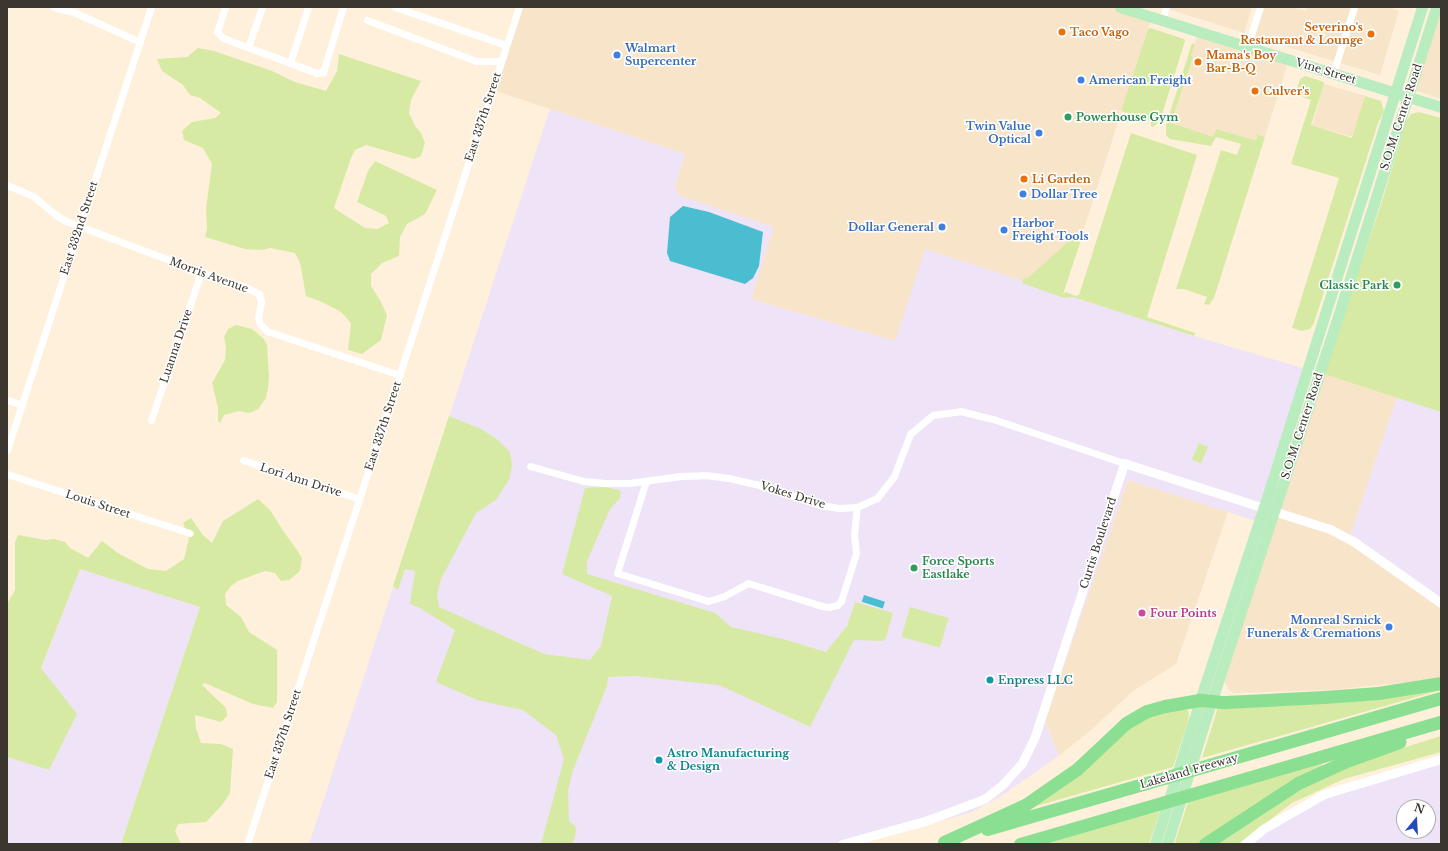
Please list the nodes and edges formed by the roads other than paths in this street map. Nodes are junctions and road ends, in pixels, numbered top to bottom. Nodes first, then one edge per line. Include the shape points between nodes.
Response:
1 (54, 7) edge
2 (151, 7) edge
3 (225, 7) edge
4 (262, 7) edge
5 (308, 7) edge
6 (343, 7) edge
7 (395, 7) edge
8 (518, 7) edge
9 (1120, 7) edge
10 (1166, 7) edge
11 (1260, 7) edge
12 (1354, 7) edge
13 (1422, 7) edge
14 (1436, 7) edge
15 (367, 20) dead end
16 (1162, 20) junction
17 (140, 42) junction
18 (506, 45) junction
19 (248, 47) junction
20 (1247, 47) junction
21 (501, 61) junction
22 (290, 63) junction
23 (1333, 73) junction
24 (1396, 93) junction
25 (1408, 96) junction
26 (1441, 107) edge
27 (7, 185) edge
28 (80, 227) junction
29 (201, 272) junction
30 (400, 375) junction
31 (7, 400) edge
32 (22, 405) junction
33 (151, 420) dead end
34 (7, 450) edge
35 (243, 460) dead end
36 (1124, 463) junction
37 (530, 466) dead end
38 (7, 474) edge
39 (646, 481) junction
40 (360, 499) junction
41 (857, 507) junction
42 (1269, 509) junction
43 (190, 533) dead end
44 (1441, 603) edge
45 (1441, 683) edge
46 (1441, 698) edge
47 (1206, 700) junction
48 (1441, 722) edge
49 (1441, 729) edge
50 (1441, 759) edge
51 (1169, 839) edge
52 (1156, 841) edge
53 (940, 843) edge
54 (247, 844) edge
55 (842, 844) edge
56 (1020, 844) edge
57 (1205, 844) edge
58 (1245, 844) edge

1 - 17 street via 76,13
2 - 17 street, East 332nd Street
3 - 19 street via 217,32 223,38
4 - 19 street
5 - 22 street
6 - 22 street via 323,72 317,73
7 - 18 street
8 - 18 street, East 337th Street
9 - 16 main road, Vine Street
10 - 16 street
11 - 20 street
12 - 23 street
13 - 24 main road, S.O.M. Center Road
14 - 25 main road, S.O.M. Center Road
15 - 21 street via 476,61
16 - 20 main road, Vine Street
17 - 28 street, East 332nd Street
18 - 21 street, East 337th Street
19 - 22 street
20 - 23 main road, Vine Street
21 - 30 street, East 337th Street
23 - 24 main road, Vine Street
24 - 25 main road, Vine Street
24 - 42 main road, S.O.M. Center Road
25 - 26 main road, Vine Street
25 - 42 main road, S.O.M. Center Road
27 - 28 street, Morris Avenue via 33,196 57,216
28 - 29 street, Morris Avenue
28 - 32 street, East 332nd Street
29 - 30 street, Morris Avenue via 259,294 261,302 258,317 260,324 267,331
29 - 33 street, Luanna Drive
30 - 40 street, East 337th Street
31 - 32 street
32 - 34 street, East 332nd Street
35 - 40 street, Lori Ann Drive
36 - 41 street, Vokes Drive via 993,419 960,411 932,415 910,434 894,476 877,498
36 - 42 street
36 - 55 street, Curtis Boulevard via 1035,736 1022,764 984,799 928,820
37 - 39 street, Vokes Drive via 583,481
38 - 43 street, Louis Street
39 - 41 street, Vokes Drive via 705,475 756,484 820,505
39 - 41 street via 617,573 708,601 724,596 748,583 822,606 837,605 841,601 856,553 854,534
40 - 54 street, East 337th Street
42 - 44 street via 1342,534
42 - 47 main road, S.O.M. Center Road
45 - 47 highway via 1370,693 1224,702
46 - 53 highway, Lakeland Freeway
47 - 51 main road, S.O.M. Center Road via 1201,734
47 - 52 main road, S.O.M. Center Road via 1188,738
47 - 53 highway via 1165,706 1138,715 1116,731 1077,769 1025,805
48 - 56 highway, Lakeland Freeway
49 - 57 highway via 1366,754 1298,782
50 - 58 street via 1324,794 1263,829

